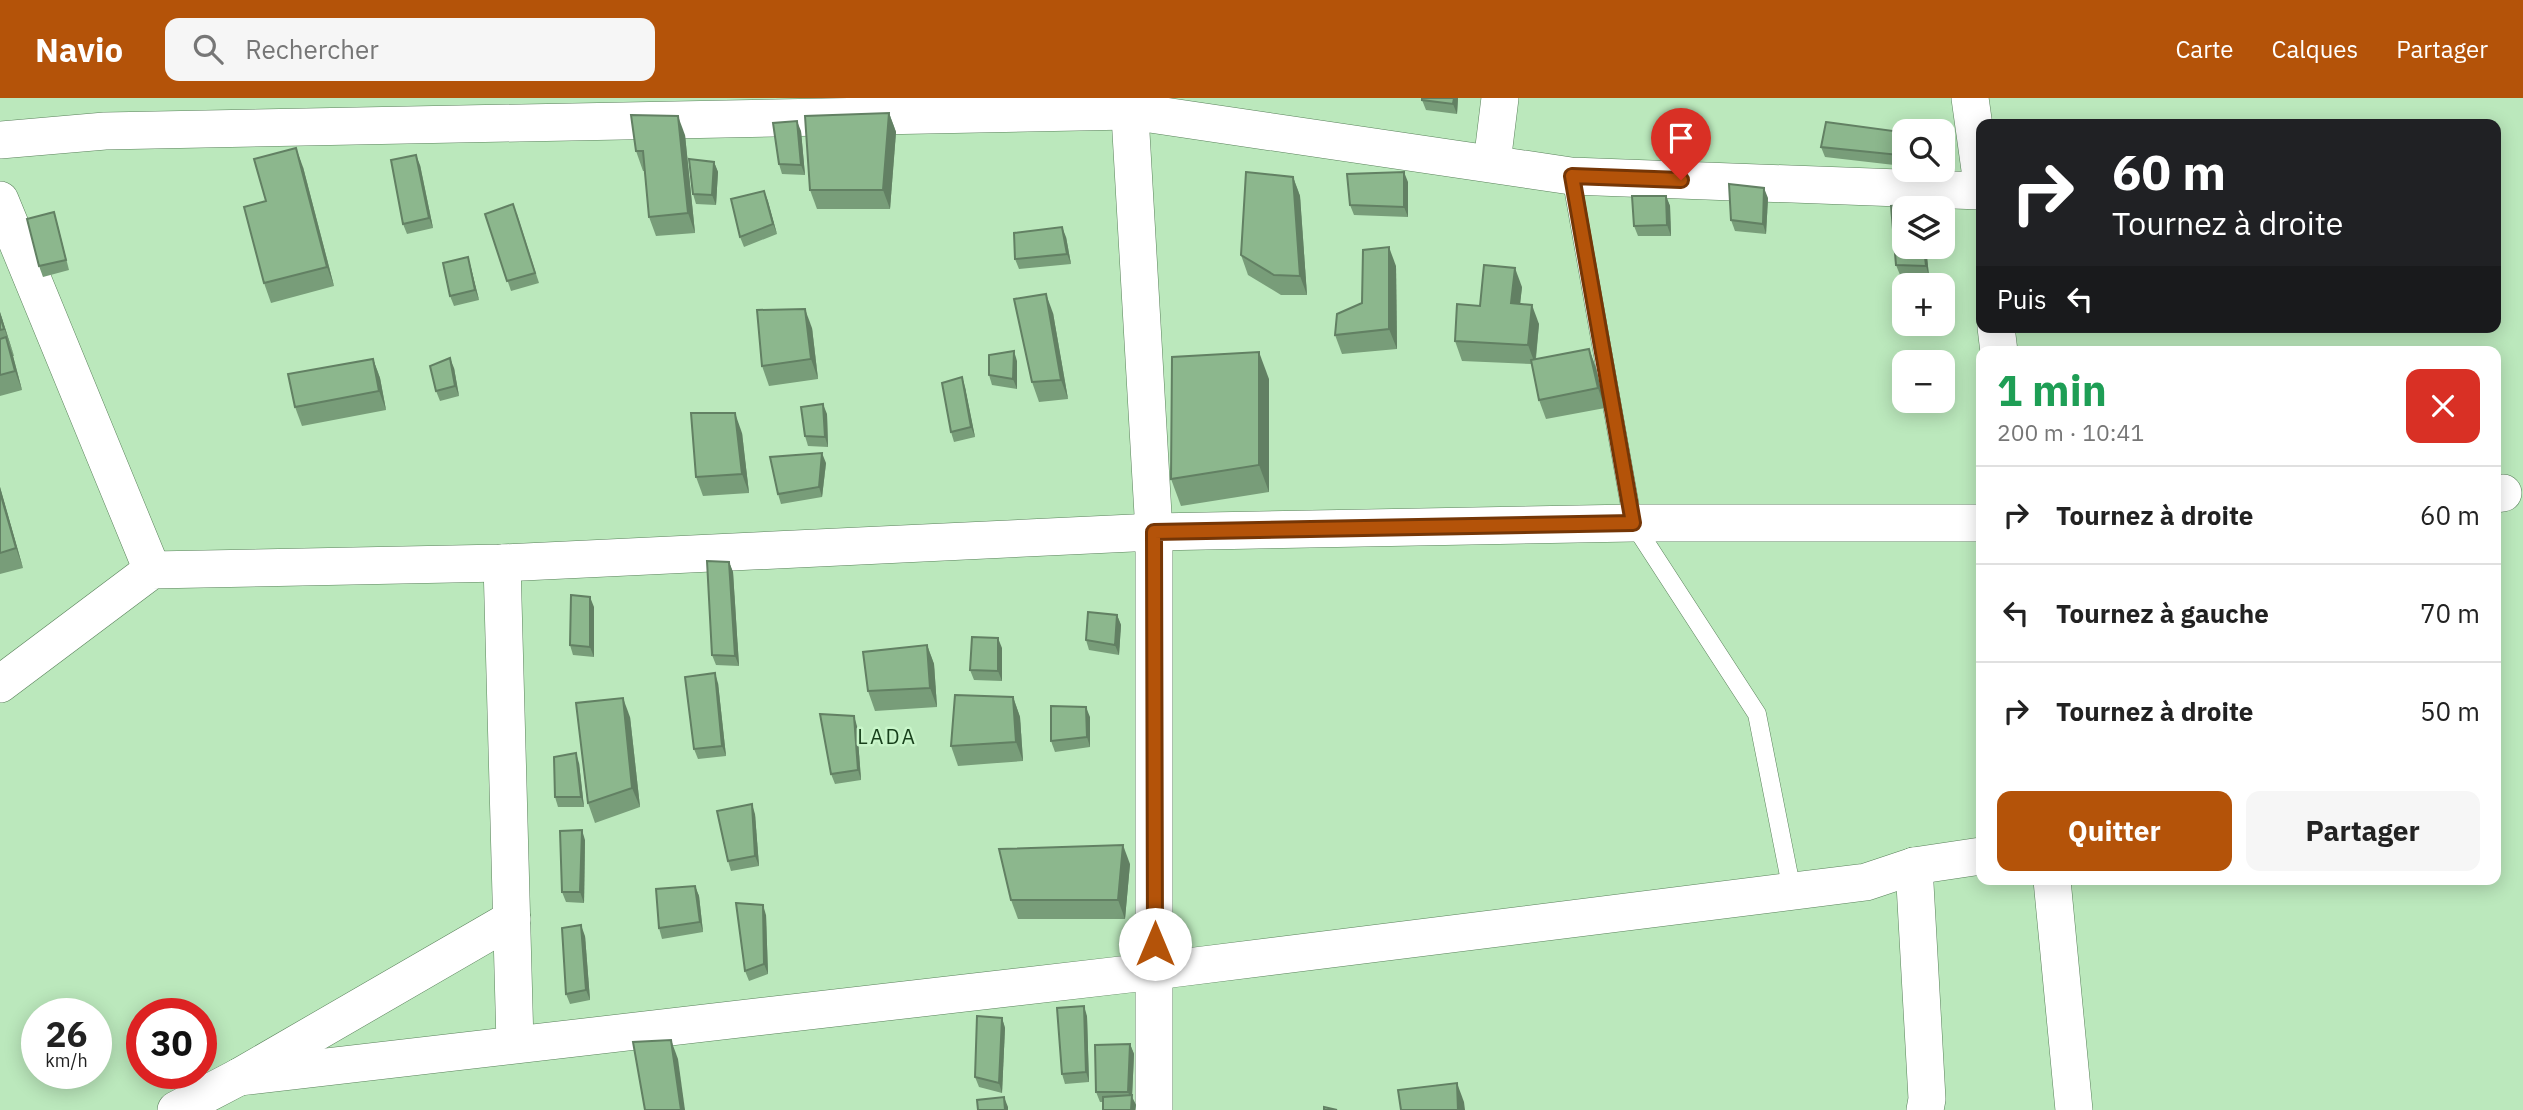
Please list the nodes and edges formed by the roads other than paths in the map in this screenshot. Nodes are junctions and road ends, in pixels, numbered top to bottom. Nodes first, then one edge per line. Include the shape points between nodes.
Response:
1 (1500, 98) edge
2 (1970, 98) edge
3 (1130, 104) edge
4 (0, 140) edge
5 (1976, 141) edge
6 (1492, 163) junction
7 (1572, 176) junction
8 (1976, 191) edge
9 (0, 201) edge
10 (1633, 523) junction
11 (1976, 523) edge
12 (1154, 532) junction
13 (502, 563) junction
14 (152, 570) junction
15 (0, 684) edge
16 (1976, 857) edge
17 (1914, 866) junction
18 (2052, 885) edge
19 (1792, 891) junction
20 (512, 919) junction
21 (1155, 971) junction
22 (515, 1044) junction
23 (239, 1077) junction
24 (176, 1110) edge
25 (1154, 1110) edge
26 (1925, 1110) edge
27 (2074, 1110) edge

1 - 6 street
2 - 5 street
3 - 4 street via 105,131
3 - 6 street
3 - 12 street
6 - 7 street
7 - 8 street
7 - 10 lane
9 - 14 street
10 - 11 street
10 - 12 street
10 - 19 lane via 1757,714
12 - 13 street
12 - 21 street
13 - 14 street
13 - 20 street
14 - 15 street
16 - 17 street
17 - 19 street via 1866,882
17 - 26 street
18 - 27 street
19 - 21 street
20 - 22 street
20 - 23 street
21 - 22 street
21 - 25 street
22 - 23 street
23 - 24 street

